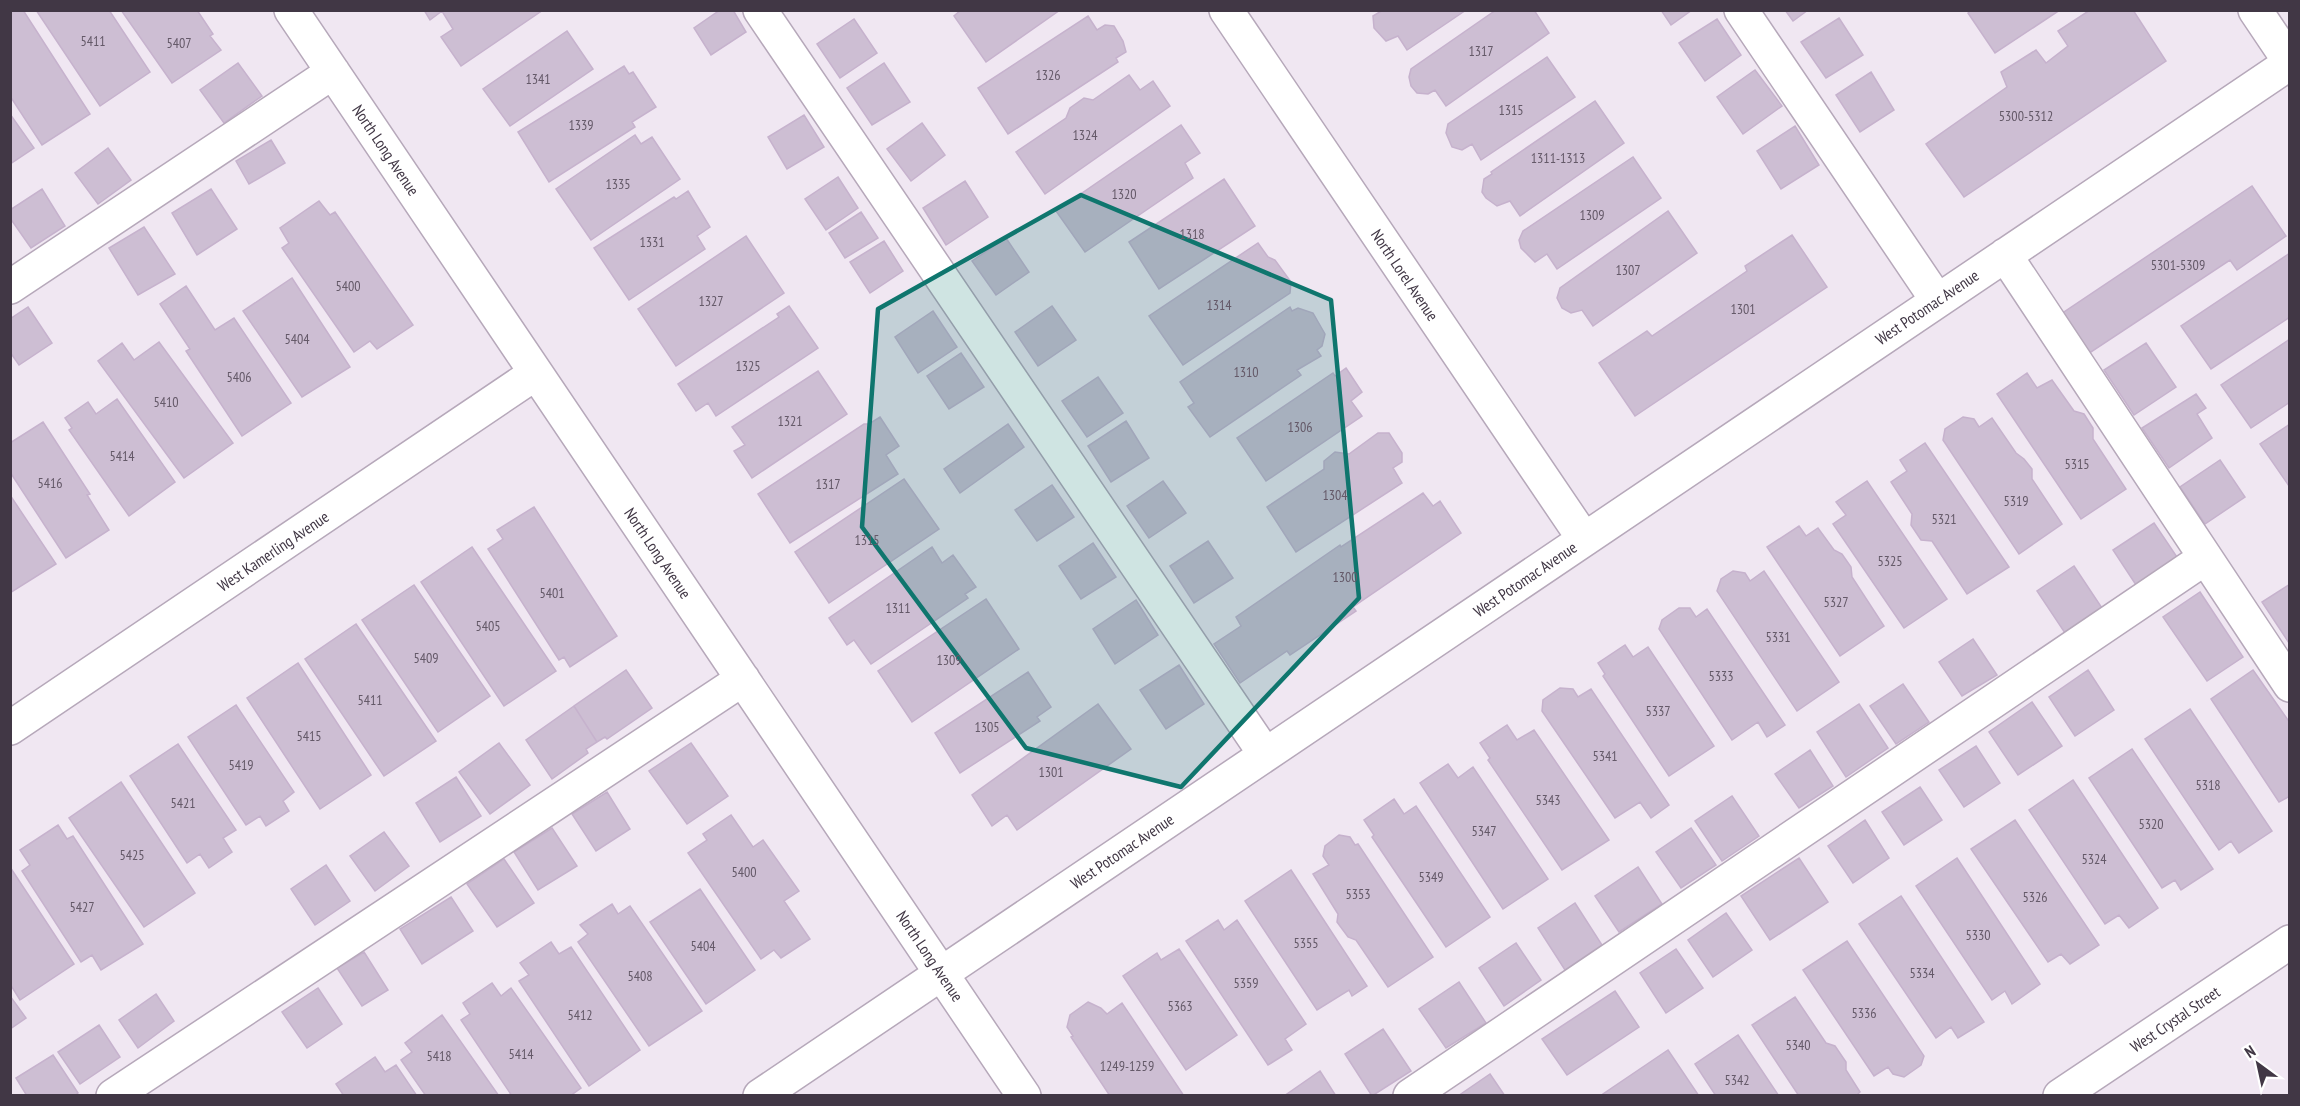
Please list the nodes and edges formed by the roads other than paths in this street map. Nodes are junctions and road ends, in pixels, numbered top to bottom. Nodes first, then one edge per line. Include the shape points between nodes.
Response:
1 (291, 10) edge
2 (760, 10) edge
3 (1226, 10) edge
4 (1741, 10) edge
5 (2255, 10) edge
6 (2289, 62) edge
7 (333, 72) junction
8 (2005, 255) junction
9 (10, 287) edge
10 (1937, 300) junction
11 (536, 373) junction
12 (1584, 540) junction
13 (2205, 558) junction
14 (743, 679) junction
15 (2289, 685) edge
16 (10, 728) edge
17 (1265, 754) junction
18 (2289, 942) edge
19 (941, 973) junction
20 (113, 1095) edge
21 (760, 1095) edge
22 (1024, 1095) edge
23 (1410, 1095) edge
24 (2060, 1095) edge

1 - 7 street, North Long Avenue
2 - 17 street
3 - 12 street, North Lorel Avenue
4 - 10 street
5 - 6 street
6 - 8 street, West Potomac Avenue
7 - 9 street
7 - 11 street, North Long Avenue
8 - 10 street, West Potomac Avenue
8 - 13 street
10 - 12 street, West Potomac Avenue
11 - 14 street, North Long Avenue
11 - 16 street, West Kamerling Avenue
12 - 17 street, West Potomac Avenue
13 - 15 street
13 - 23 street
14 - 19 street, North Long Avenue
14 - 20 street
17 - 19 street, West Potomac Avenue
18 - 24 street, West Crystal Street
19 - 21 street, West Potomac Avenue
19 - 22 street, North Long Avenue

